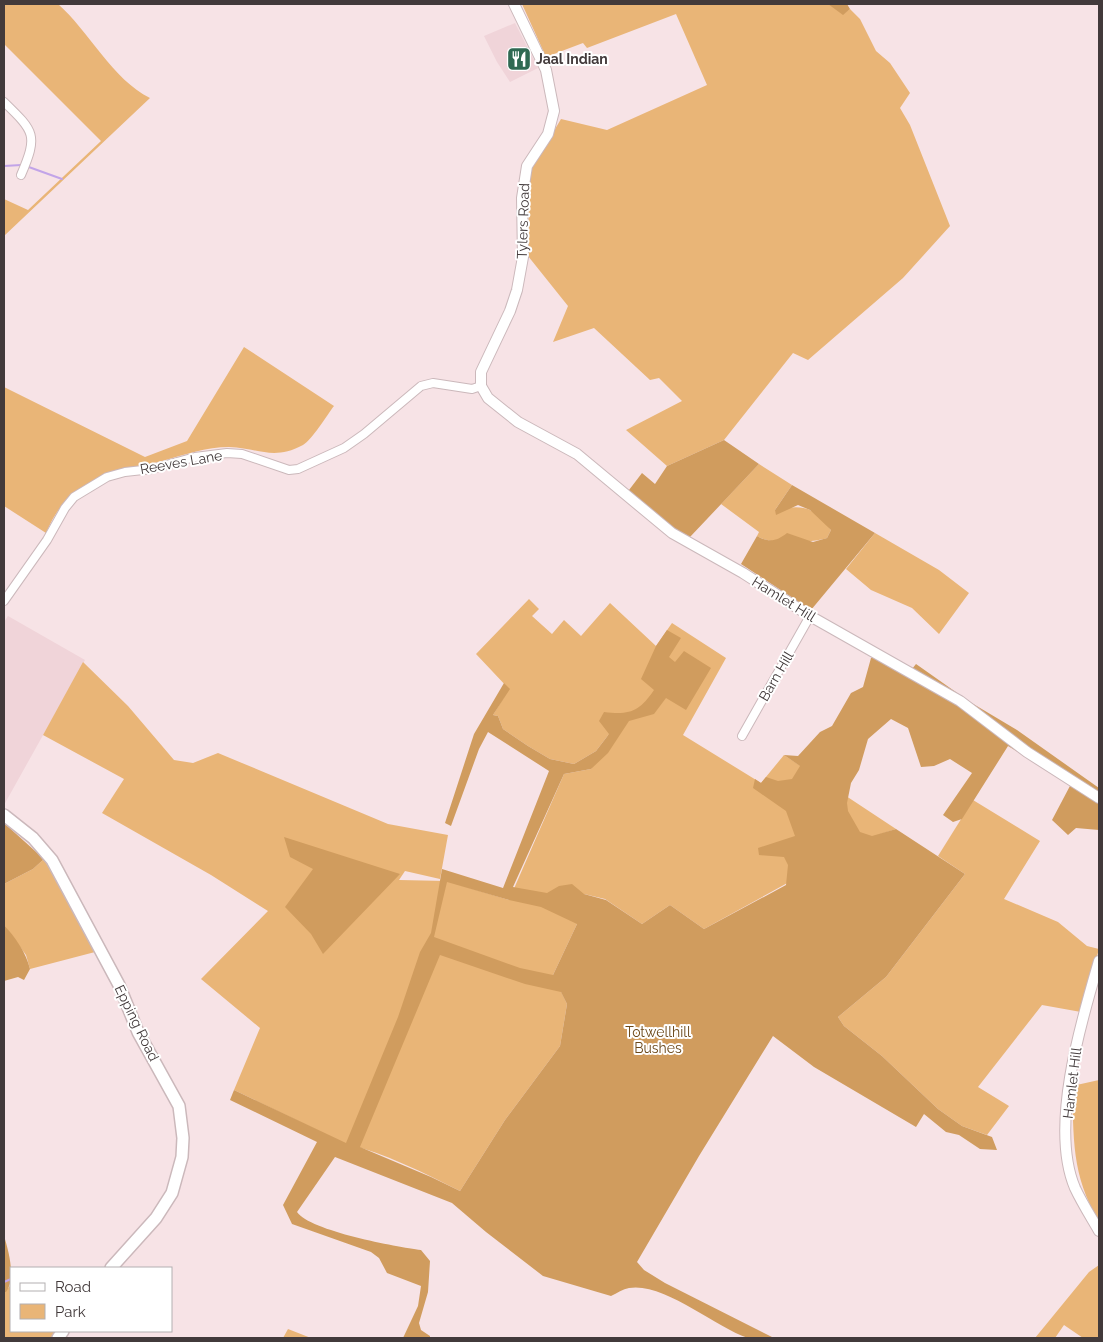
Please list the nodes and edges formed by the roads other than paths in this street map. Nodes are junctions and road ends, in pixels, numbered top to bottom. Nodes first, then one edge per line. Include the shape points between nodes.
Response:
1 (514, 4) edge
2 (4, 102) edge
3 (21, 176) dead end
4 (481, 386) junction
5 (4, 601) edge
6 (810, 616) junction
7 (742, 736) dead end
8 (1099, 798) edge
9 (4, 815) edge
10 (1099, 961) edge
11 (1099, 1231) edge
12 (112, 1267) edge

1 - 4 street, Tylers Road via 546,70 554,111 548,134 527,166 522,198 523,257 517,290 504,326 484,362
2 - 3 street via 27,126 32,137 32,148
4 - 5 street, Reeves Lane via 472,389 433,383 421,386 344,448 298,469 288,470 242,454 227,453 107,477 74,497
4 - 6 street, Hamlet Hill via 498,408 577,454 672,533
6 - 7 street, Barn Hill
6 - 8 street, Hamlet Hill via 960,701 1027,752
9 - 12 main road, Epping Road via 33,838 55,865 119,986 138,1032 180,1106 182,1157 172,1193 156,1218
10 - 11 street, Hamlet Hill via 1074,1056 1066,1106 1067,1156 1075,1187

